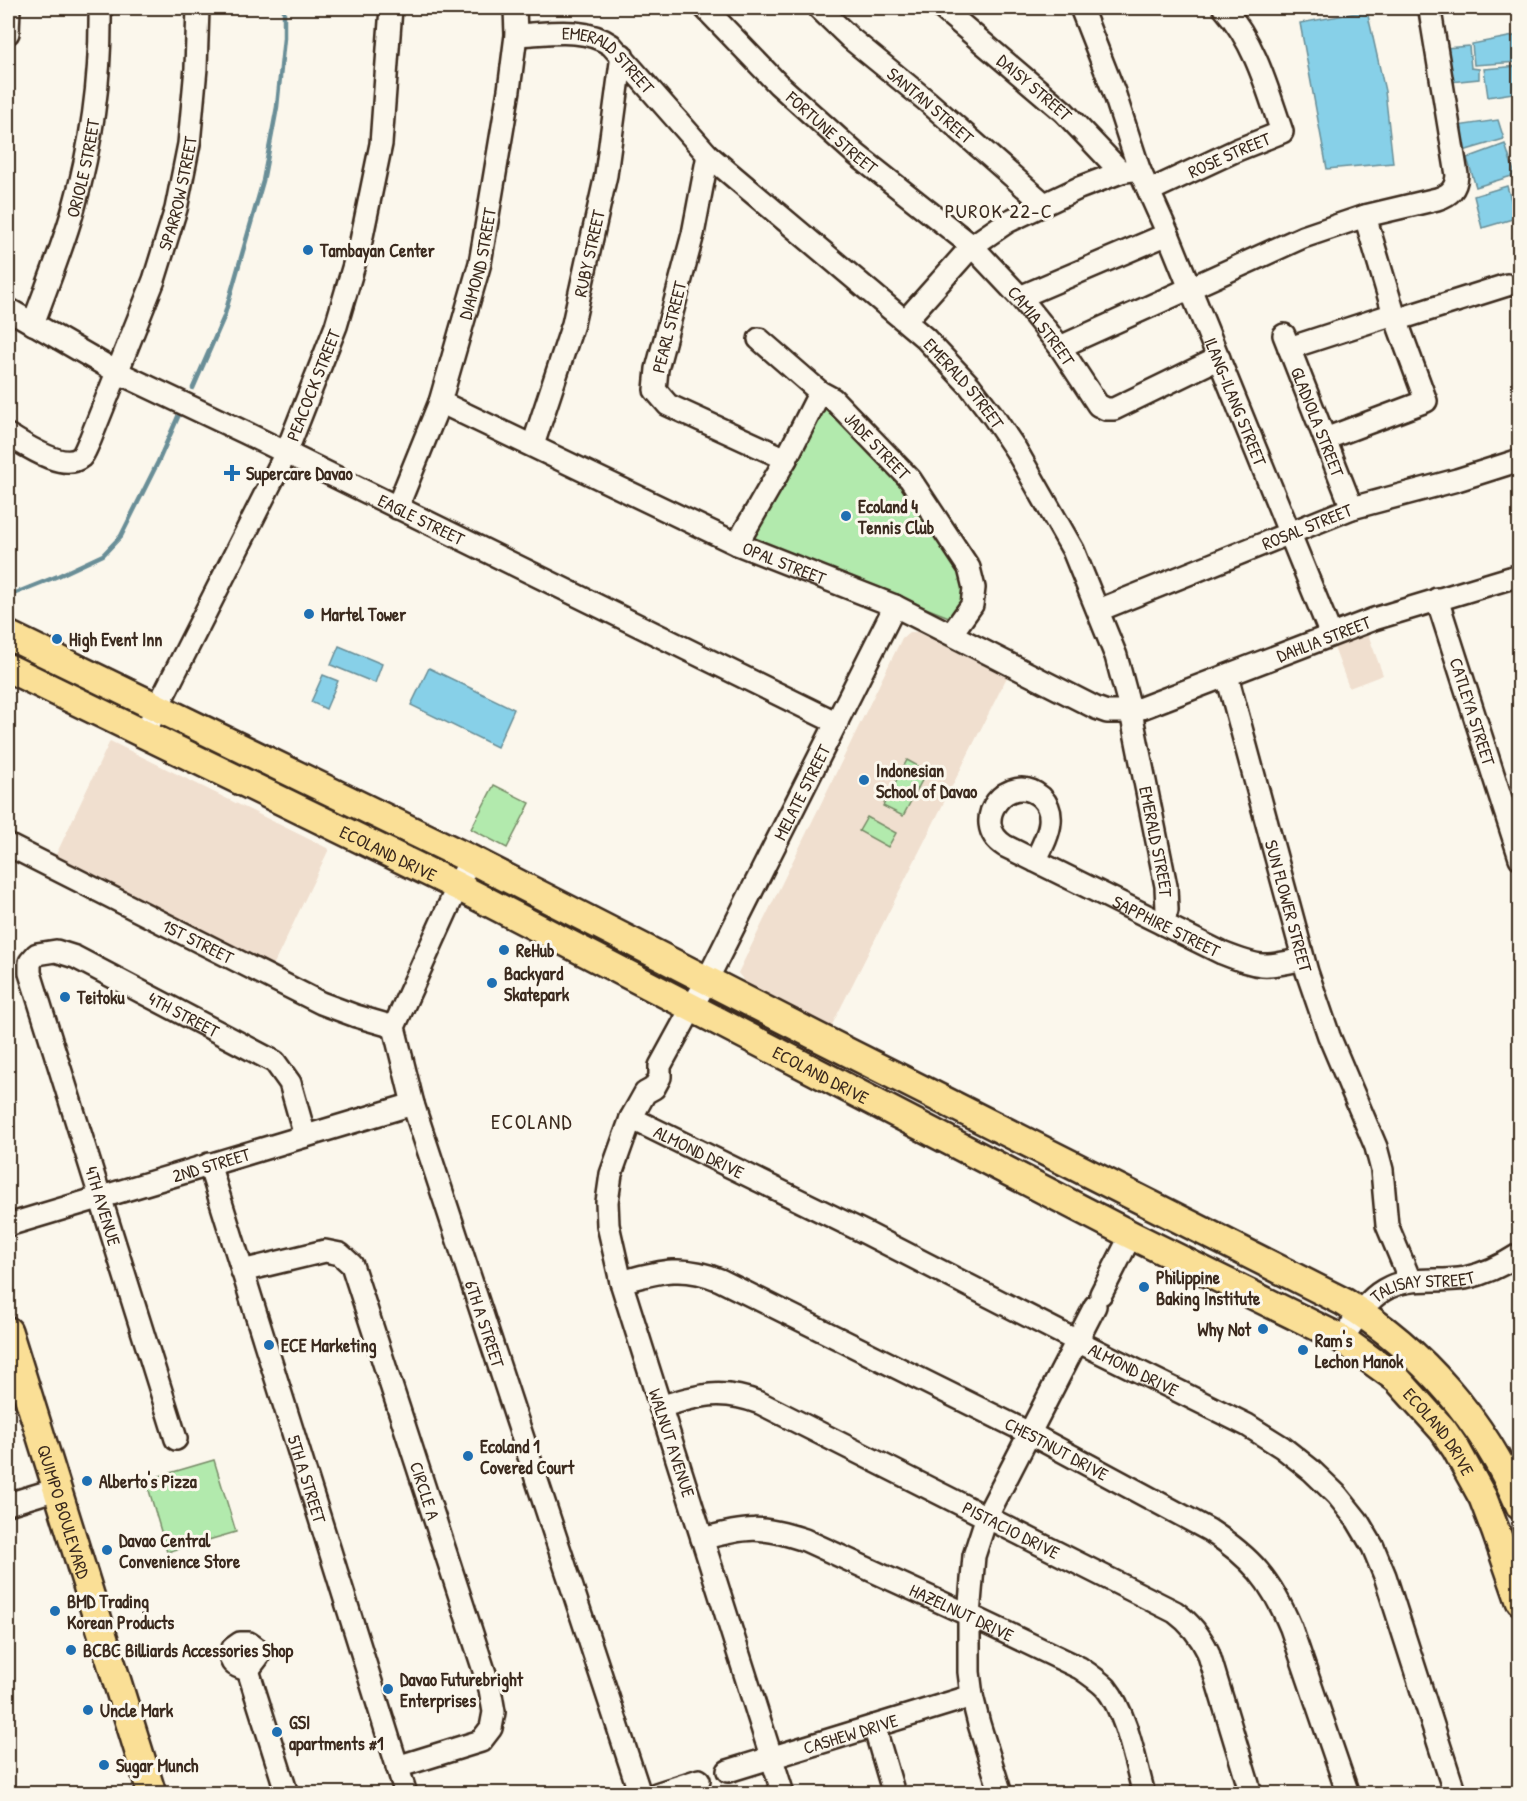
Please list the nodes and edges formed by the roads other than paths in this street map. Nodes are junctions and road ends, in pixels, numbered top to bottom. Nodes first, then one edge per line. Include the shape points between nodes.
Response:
1 (9, 8) edge
2 (100, 8) edge
3 (198, 8) edge
4 (391, 8) edge
5 (515, 8) edge
6 (705, 8) edge
7 (819, 8) edge
8 (942, 8) edge
9 (1081, 8) edge
10 (1224, 8) edge
11 (1430, 11) dead end
12 (8, 33) edge
13 (516, 35) junction
14 (622, 55) junction
15 (708, 155) junction
16 (1130, 170) junction
17 (1149, 191) junction
18 (1043, 203) junction
19 (1365, 216) junction
20 (1168, 234) junction
21 (972, 246) junction
22 (1507, 285) dead end
23 (1190, 288) junction
24 (1020, 297) junction
25 (8, 309) edge
26 (1395, 317) junction
27 (906, 320) junction
28 (33, 324) junction
29 (759, 339) dead end
30 (1060, 347) junction
31 (1219, 358) junction
32 (117, 372) junction
33 (820, 392) junction
34 (440, 402) junction
35 (8, 435) edge
36 (1325, 439) junction
37 (533, 446) junction
38 (286, 453) junction
39 (786, 459) junction
40 (1520, 460) edge
41 (397, 508) junction
42 (1352, 508) junction
43 (1289, 532) junction
44 (737, 544) junction
45 (1520, 575) edge
46 (1437, 599) junction
47 (895, 606) junction
48 (1098, 610) junction
49 (952, 633) junction
50 (8, 635) edge
51 (1331, 635) junction
52 (8, 668) edge
53 (1227, 676) junction
54 (158, 707) junction
55 (1131, 712) junction
56 (837, 723) junction
57 (144, 734) junction
58 (8, 845) edge
59 (1520, 858) edge
60 (470, 859) junction
61 (1035, 861) dead end
62 (457, 886) junction
63 (1163, 924) junction
64 (1304, 958) junction
65 (30, 973) joint
66 (707, 980) junction
67 (692, 1008) junction
68 (394, 1027) junction
69 (413, 1104) junction
70 (631, 1118) junction
71 (305, 1136) junction
72 (209, 1164) junction
73 (100, 1197) junction
74 (8, 1225) edge
75 (1131, 1235) junction
76 (1520, 1254) edge
77 (242, 1271) junction
78 (1410, 1280) junction
79 (621, 1282) junction
80 (1361, 1312) junction
81 (8, 1331) edge
82 (1342, 1339) junction
83 (1077, 1341) junction
84 (660, 1407) junction
85 (1029, 1433) junction
86 (176, 1439) dead end
87 (57, 1489) junction
88 (8, 1504) edge
89 (1520, 1506) edge
90 (987, 1516) junction
91 (702, 1539) junction
92 (1520, 1601) edge
93 (969, 1615) junction
94 (248, 1670) dead end
95 (972, 1696) junction
96 (874, 1726) junction
97 (771, 1758) junction
98 (397, 1767) junction
99 (728, 1771) dead end
100 (699, 1780) dead end
101 (152, 1794) edge
102 (287, 1794) edge
103 (406, 1794) edge
104 (640, 1794) edge
105 (656, 1794) edge
106 (783, 1794) edge
107 (894, 1794) edge
108 (1001, 1794) edge
109 (1144, 1794) edge
110 (1251, 1794) edge
111 (1348, 1794) edge
112 (1455, 1794) edge

1 - 12 street
2 - 28 street, ORIOLE STREET via 94,113 86,160 74,209
3 - 32 street, SPARROW STREET via 189,144 177,209
4 - 38 street, PEACOCK STREET via 381,144 361,241 336,326
5 - 13 street, DIAMOND STREET
6 - 21 street, FORTUNE STREET via 778,84 857,155
7 - 18 street, SANTAN STREET
8 - 16 street, DAISY STREET
9 - 16 street via 1114,92
10 - 17 street, ROSE STREET via 1250,45 1282,132
11 - 19 street via 1457,183 1446,196
13 - 14 street, EMERALD STREET via 588,34
13 - 34 street, DIAMOND STREET via 480,263
14 - 15 street, EMERALD STREET
14 - 37 street, RUBY STREET via 606,175 573,324
15 - 27 street, EMERALD STREET
15 - 39 street, PEARL STREET via 655,390 668,405
16 - 17 street, ILANG-ILANG STREET
16 - 18 street
17 - 20 street, ILANG-ILANG STREET
18 - 21 street
19 - 23 street via 1303,237
19 - 26 street
20 - 23 street, ILANG-ILANG STREET
20 - 24 street
21 - 24 street, CAMIA STREET
21 - 27 street
22 - 26 street
23 - 30 street
23 - 31 street, ILANG-ILANG STREET
24 - 30 street, CAMIA STREET
25 - 28 street, EAGLE STREET
26 - 36 street via 1426,401
26 - 36 street, GLADIOLA STREET via 1286,341
27 - 48 street, EMERALD STREET via 970,386 1016,450 1073,550
28 - 32 street, EAGLE STREET
29 - 33 street, JADE STREET
30 - 31 street, CAMIA STREET via 1098,405 1106,409 1114,409
31 - 43 street, ILANG-ILANG STREET
32 - 35 street, SPARROW STREET via 82,456 61,461
32 - 38 street, EAGLE STREET
33 - 39 street
33 - 49 street, JADE STREET via 833,399 910,479 969,568 974,588 972,605
34 - 37 street, OPAL STREET
34 - 41 street, DIAMOND STREET
36 - 42 street, GLADIOLA STREET
37 - 44 street, OPAL STREET
38 - 41 street, EAGLE STREET
38 - 54 street, PEACOCK STREET
39 - 44 street
40 - 42 street, ROSAL STREET
41 - 56 street, EAGLE STREET
42 - 43 street, ROSAL STREET
43 - 48 street, ROSAL STREET
43 - 51 street, ILANG-ILANG STREET
44 - 47 street, OPAL STREET
45 - 46 street, DAHLIA STREET
46 - 51 street, DAHLIA STREET
46 - 59 street, CATLEYA STREET
47 - 49 street, OPAL STREET
47 - 56 street, MELATE STREET
48 - 55 street, EMERALD STREET
49 - 55 street, OPAL STREET via 1096,708
50 - 54 main road, ECOLAND DRIVE
51 - 53 street, DAHLIA STREET
52 - 57 main road, ECOLAND DRIVE
53 - 55 street, DAHLIA STREET
53 - 64 street, SUN FLOWER STREET
54 - 57 street, PEACOCK STREET
54 - 60 main road, ECOLAND DRIVE
55 - 63 street, EMERALD STREET via 1166,886
56 - 66 street, MELATE STREET
57 - 62 main road, ECOLAND DRIVE
58 - 68 street, 1ST STREET via 321,1003
60 - 62 street
60 - 66 main road, ECOLAND DRIVE
61 - 63 street, SAPPHIRE STREET
62 - 67 main road, ECOLAND DRIVE
62 - 68 street
63 - 64 street, SAPPHIRE STREET via 1250,964 1267,966
64 - 78 street, SUN FLOWER STREET via 1329,1036 1370,1132 1382,1170 1387,1225
65 - 71 street, 4TH STREET via 30,962 37,954 56,951 75,957 275,1062 290,1083
65 - 73 street, 4TH AVENUE
66 - 67 street, MELATE STREET
66 - 80 main road, ECOLAND DRIVE
67 - 70 street, WALNUT AVENUE via 660,1066 654,1088 645,1093
67 - 75 main road, ECOLAND DRIVE
68 - 69 street, 6TH A STREET
69 - 71 street, 2ND STREET
69 - 104 street, 6TH A STREET
70 - 79 street, WALNUT AVENUE via 611,1174 607,1202
70 - 83 street, ALMOND DRIVE
71 - 72 street, 2ND STREET
72 - 73 street, 2ND STREET
72 - 77 street, 5TH A STREET
73 - 74 street, 2ND STREET
73 - 86 street, 4TH AVENUE
75 - 82 main road, ECOLAND DRIVE
75 - 83 street
76 - 78 street, TALISAY STREET via 1486,1272 1464,1278
77 - 98 street, 5TH A STREET
77 - 98 street, CIRCLE A via 325,1251 340,1254 352,1265 490,1689 494,1712 491,1728 481,1741
78 - 80 street, TALISAY STREET via 1384,1290
79 - 84 street, WALNUT AVENUE
79 - 85 street, CHESTNUT DRIVE via 670,1270 703,1273
80 - 82 street, TALISAY STREET
80 - 89 main road, ECOLAND DRIVE via 1420,1360 1458,1403 1478,1428
81 - 87 main road, QUIMPO BOULEVARD
82 - 92 main road, ECOLAND DRIVE via 1397,1379 1456,1449 1482,1498
83 - 85 street
83 - 112 street, ALMOND DRIVE via 1248,1425 1282,1447 1337,1495 1357,1520 1385,1576
84 - 90 street, PISTACIO DRIVE via 706,1395 741,1396
84 - 91 street, WALNUT AVENUE
85 - 90 street
85 - 111 street, CHESTNUT DRIVE via 1209,1530 1250,1560 1268,1582 1288,1620
87 - 88 street
87 - 101 main road, QUIMPO BOULEVARD
90 - 93 street via 974,1556
90 - 110 street, PISTACIO DRIVE via 1187,1621 1208,1652
91 - 93 street, HAZELNUT DRIVE via 747,1529 783,1532
91 - 97 street, WALNUT AVENUE
93 - 95 street
93 - 109 street, HAZELNUT DRIVE via 1080,1668 1106,1688 1123,1723
94 - 102 street
95 - 96 street, CASHEW DRIVE
95 - 108 street
96 - 97 street, CASHEW DRIVE
96 - 107 street
97 - 99 street, CASHEW DRIVE
97 - 106 street, WALNUT AVENUE
98 - 103 street, 5TH A STREET
100 - 105 street

